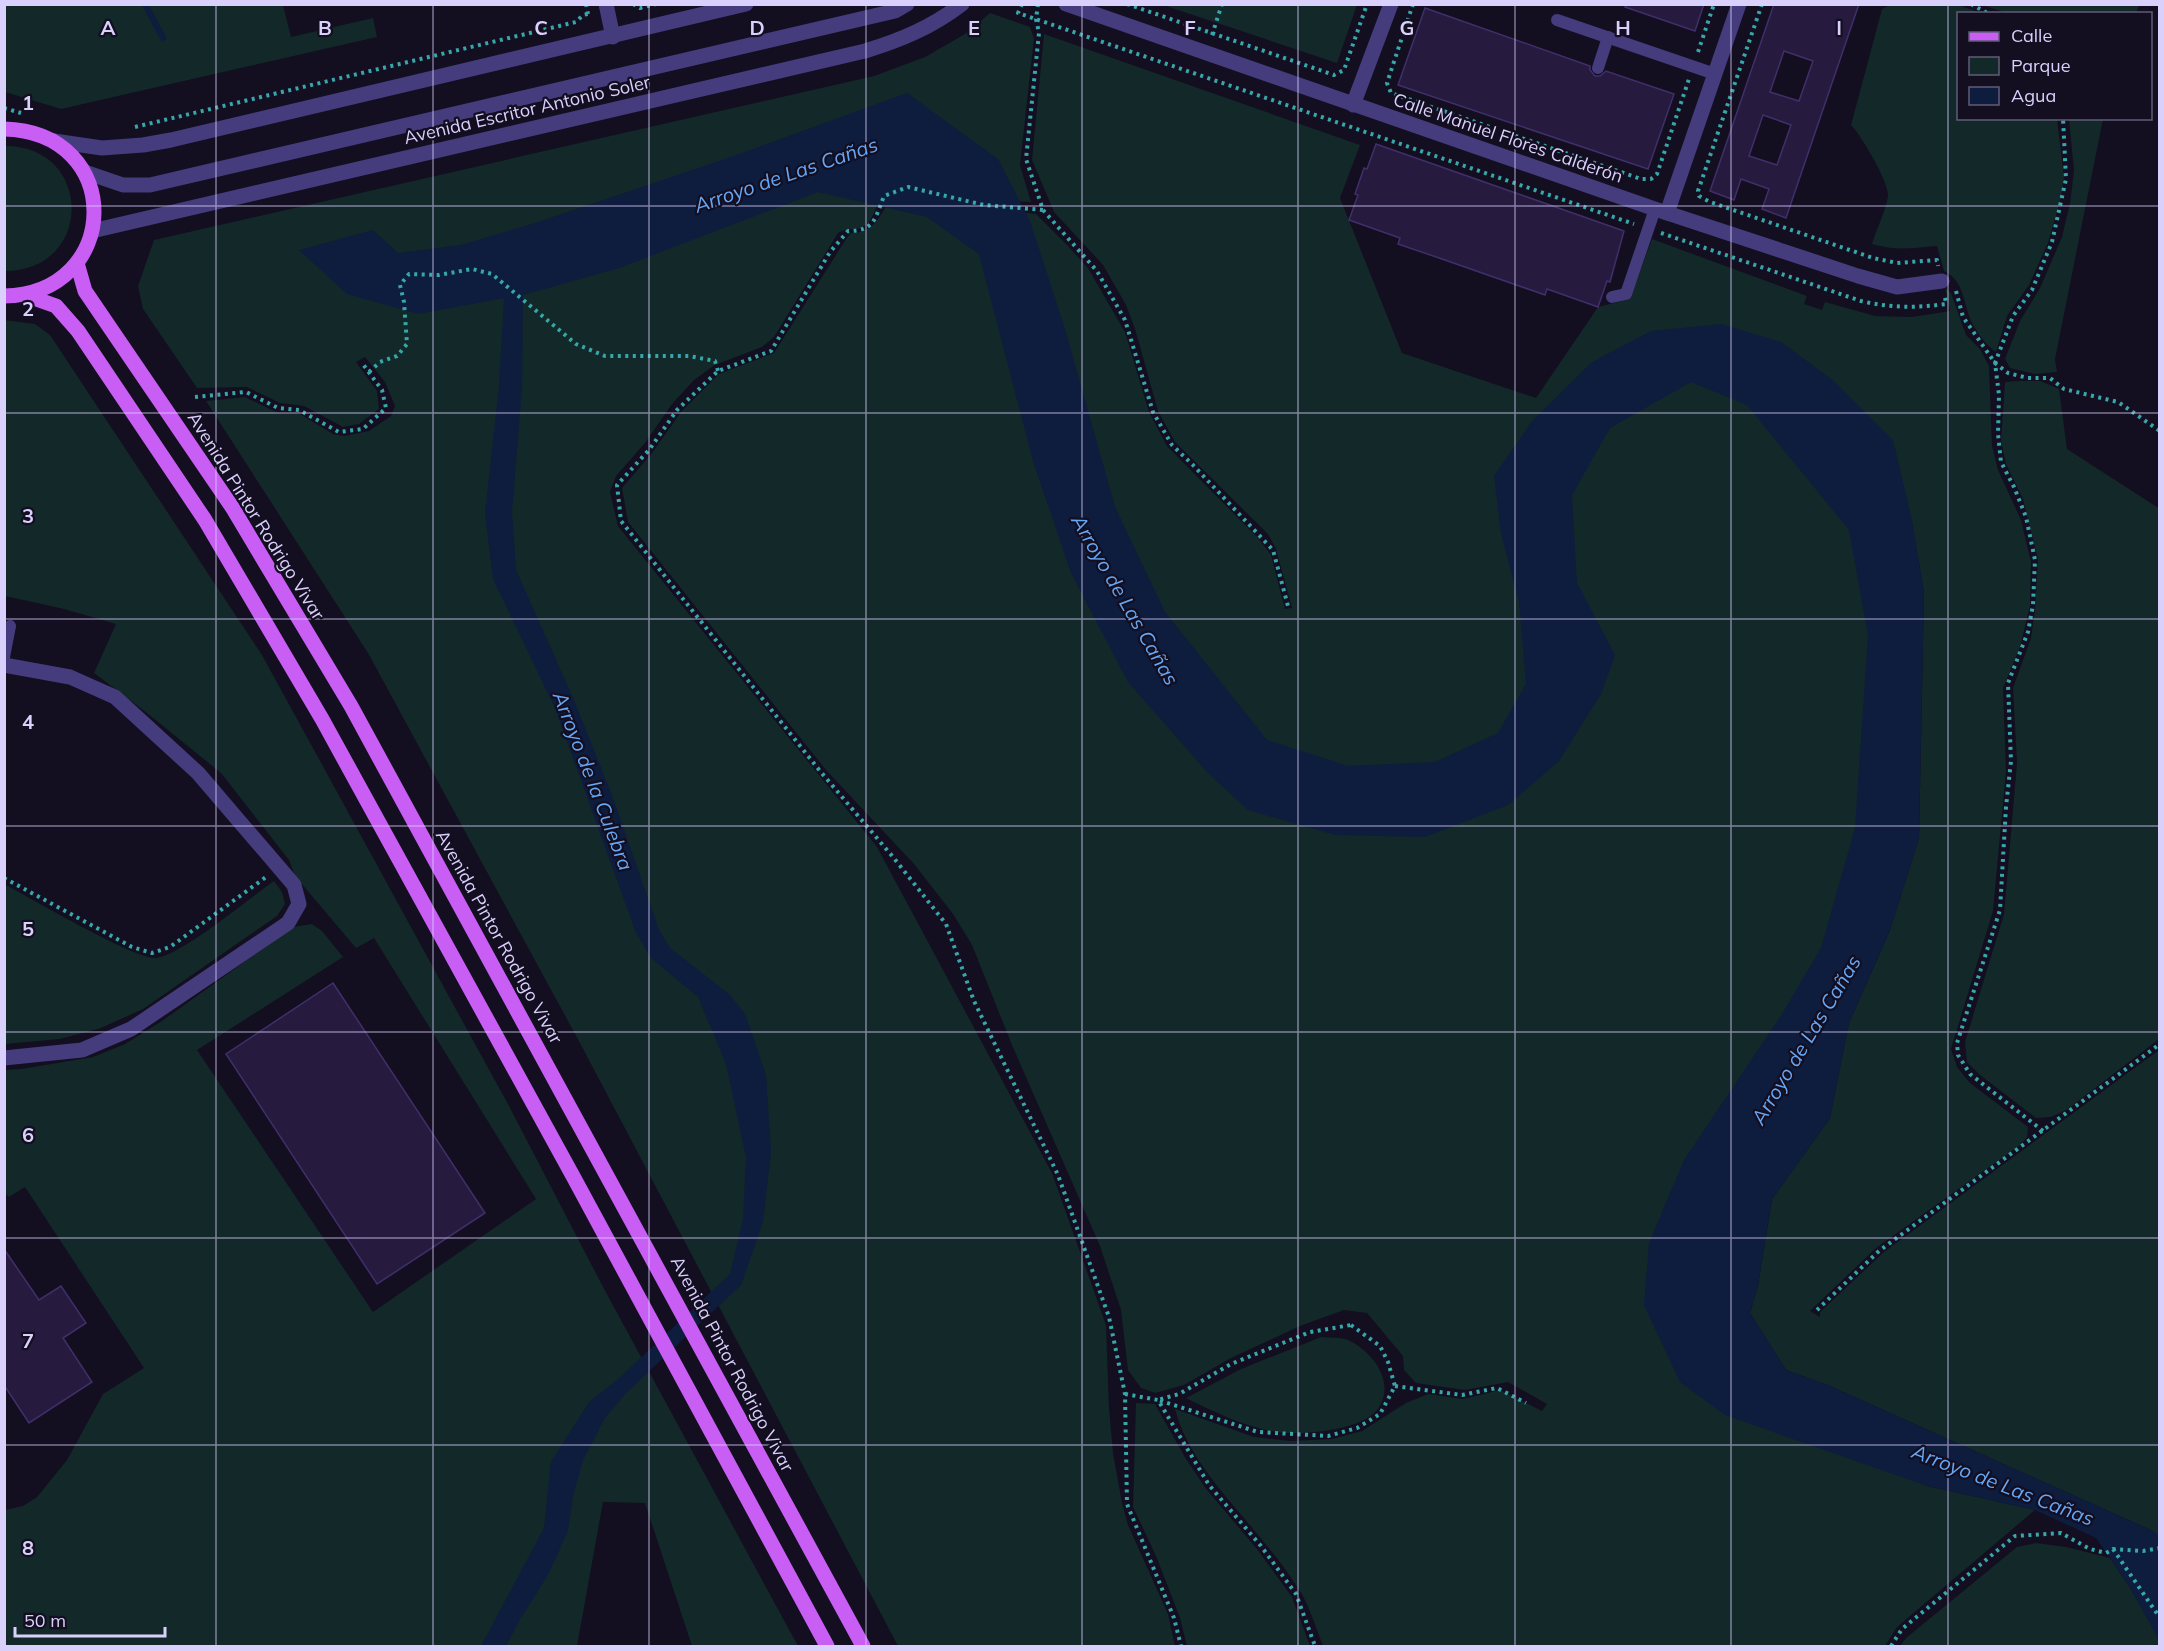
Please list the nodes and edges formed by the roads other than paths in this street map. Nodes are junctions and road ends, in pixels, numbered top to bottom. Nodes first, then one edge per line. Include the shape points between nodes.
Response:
1 (746, 4) edge
2 (907, 4) edge
3 (962, 4) edge
4 (1066, 4) edge
5 (1391, 4) edge
6 (1739, 4) edge
7 (606, 7) edge
8 (1557, 20) dead end
9 (613, 37) junction
10 (1608, 37) junction
11 (1598, 68) dead end
12 (1715, 74) junction
13 (1353, 105) junction
14 (4, 129) edge
15 (54, 141) junction
16 (85, 172) junction
17 (1661, 211) junction
18 (92, 231) junction
19 (77, 263) junction
20 (1942, 281) road end
21 (4, 296) edge
22 (25, 296) junction
23 (1612, 297) dead end
24 (10, 626) dead end
25 (4, 657) edge
26 (4, 665) edge
27 (4, 1058) edge
28 (827, 1647) edge
29 (862, 1647) edge

1 - 9 street
2 - 16 street, Avenida Escritor Antonio Soler via 884,14 150,185 123,185
3 - 18 street, Avenida Escritor Antonio Soler via 940,21 903,39 865,51
4 - 13 street, Calle Manuel Flores Calderón
5 - 13 street
6 - 12 street
7 - 9 street
8 - 10 lane
9 - 15 street via 152,144 102,148
10 - 11 lane
10 - 12 lane
12 - 17 street
13 - 17 street, Calle Manuel Flores Calderón
14 - 15 main road via 31,132
15 - 16 main road
16 - 18 main road via 92,190
17 - 20 street, Calle Manuel Flores Calderón via 1897,287
17 - 23 lane via 1648,228 1626,294
18 - 19 main road via 88,247
19 - 22 main road via 52,286
19 - 29 main road, Avenida Pintor Rodrigo Vivar via 85,291 232,507 351,706
21 - 22 main road
22 - 28 main road via 56,306 78,331 205,520 322,719
24 - 25 lane
26 - 27 street via 70,677 115,697 198,773 294,885 299,904 288,922 131,1029 82,1050

